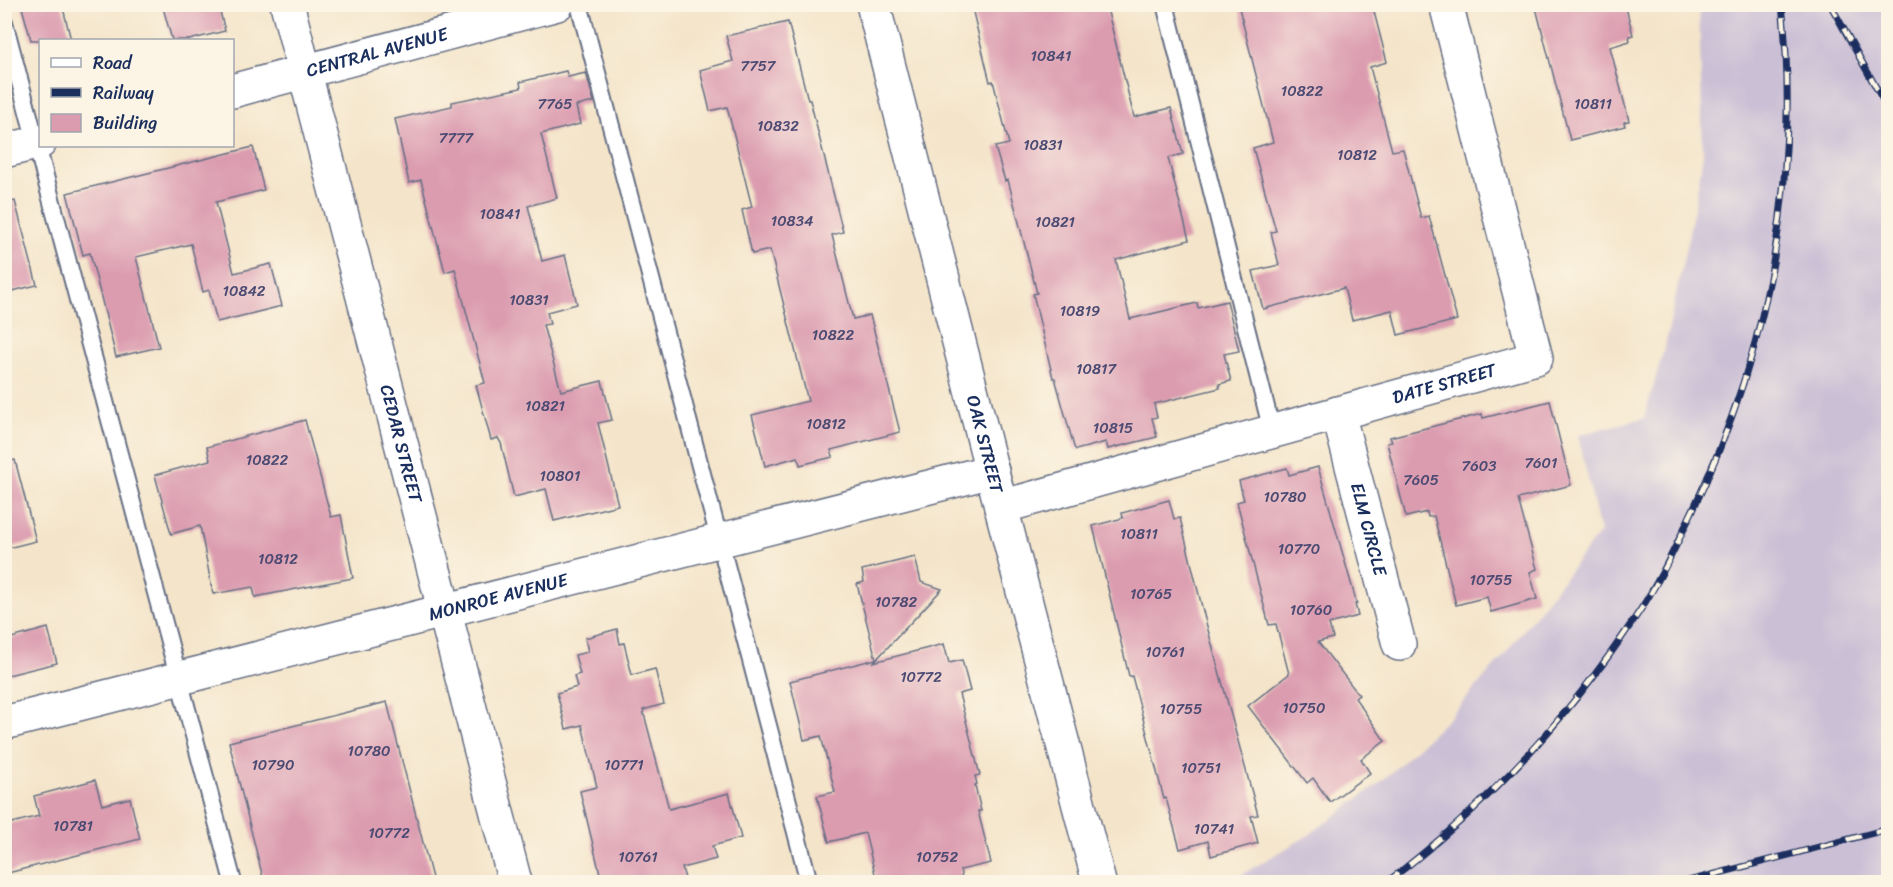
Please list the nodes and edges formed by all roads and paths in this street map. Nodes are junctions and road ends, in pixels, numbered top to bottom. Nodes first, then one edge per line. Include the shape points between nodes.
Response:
1 (287, 4) edge
2 (557, 4) edge
3 (579, 4) edge
4 (873, 4) edge
5 (1165, 4) edge
6 (1446, 4) edge
7 (4, 22) edge
8 (304, 72) junction
9 (234, 90) edge
10 (38, 142) edge
11 (39, 147) edge
12 (4, 152) edge
13 (1338, 413) junction
14 (1272, 431) junction
15 (992, 471) junction
16 (1001, 507) junction
17 (719, 540) junction
18 (444, 610) junction
19 (1399, 644) dead end
20 (178, 678) junction
21 (4, 723) edge
22 (232, 882) edge
23 (515, 882) edge
24 (809, 882) edge
25 (1099, 882) edge

1 - 8 street, CEDAR STREET
2 - 8 street, CENTRAL AVENUE
3 - 17 lane
4 - 15 street, OAK STREET
5 - 14 lane
6 - 13 street, DATE STREET via 1536,358
7 - 10 lane
8 - 9 street, CENTRAL AVENUE
8 - 18 street, CEDAR STREET
10 - 12 street
11 - 20 lane
13 - 14 street, DATE STREET
13 - 19 street, ELM CIRCLE
14 - 16 street, DATE STREET
15 - 16 street, OAK STREET
15 - 17 street, MONROE AVENUE
16 - 25 street, OAK STREET
17 - 18 street, MONROE AVENUE
17 - 24 lane
18 - 20 street, MONROE AVENUE
18 - 23 street, CEDAR STREET
20 - 21 street, MONROE AVENUE
20 - 22 lane

